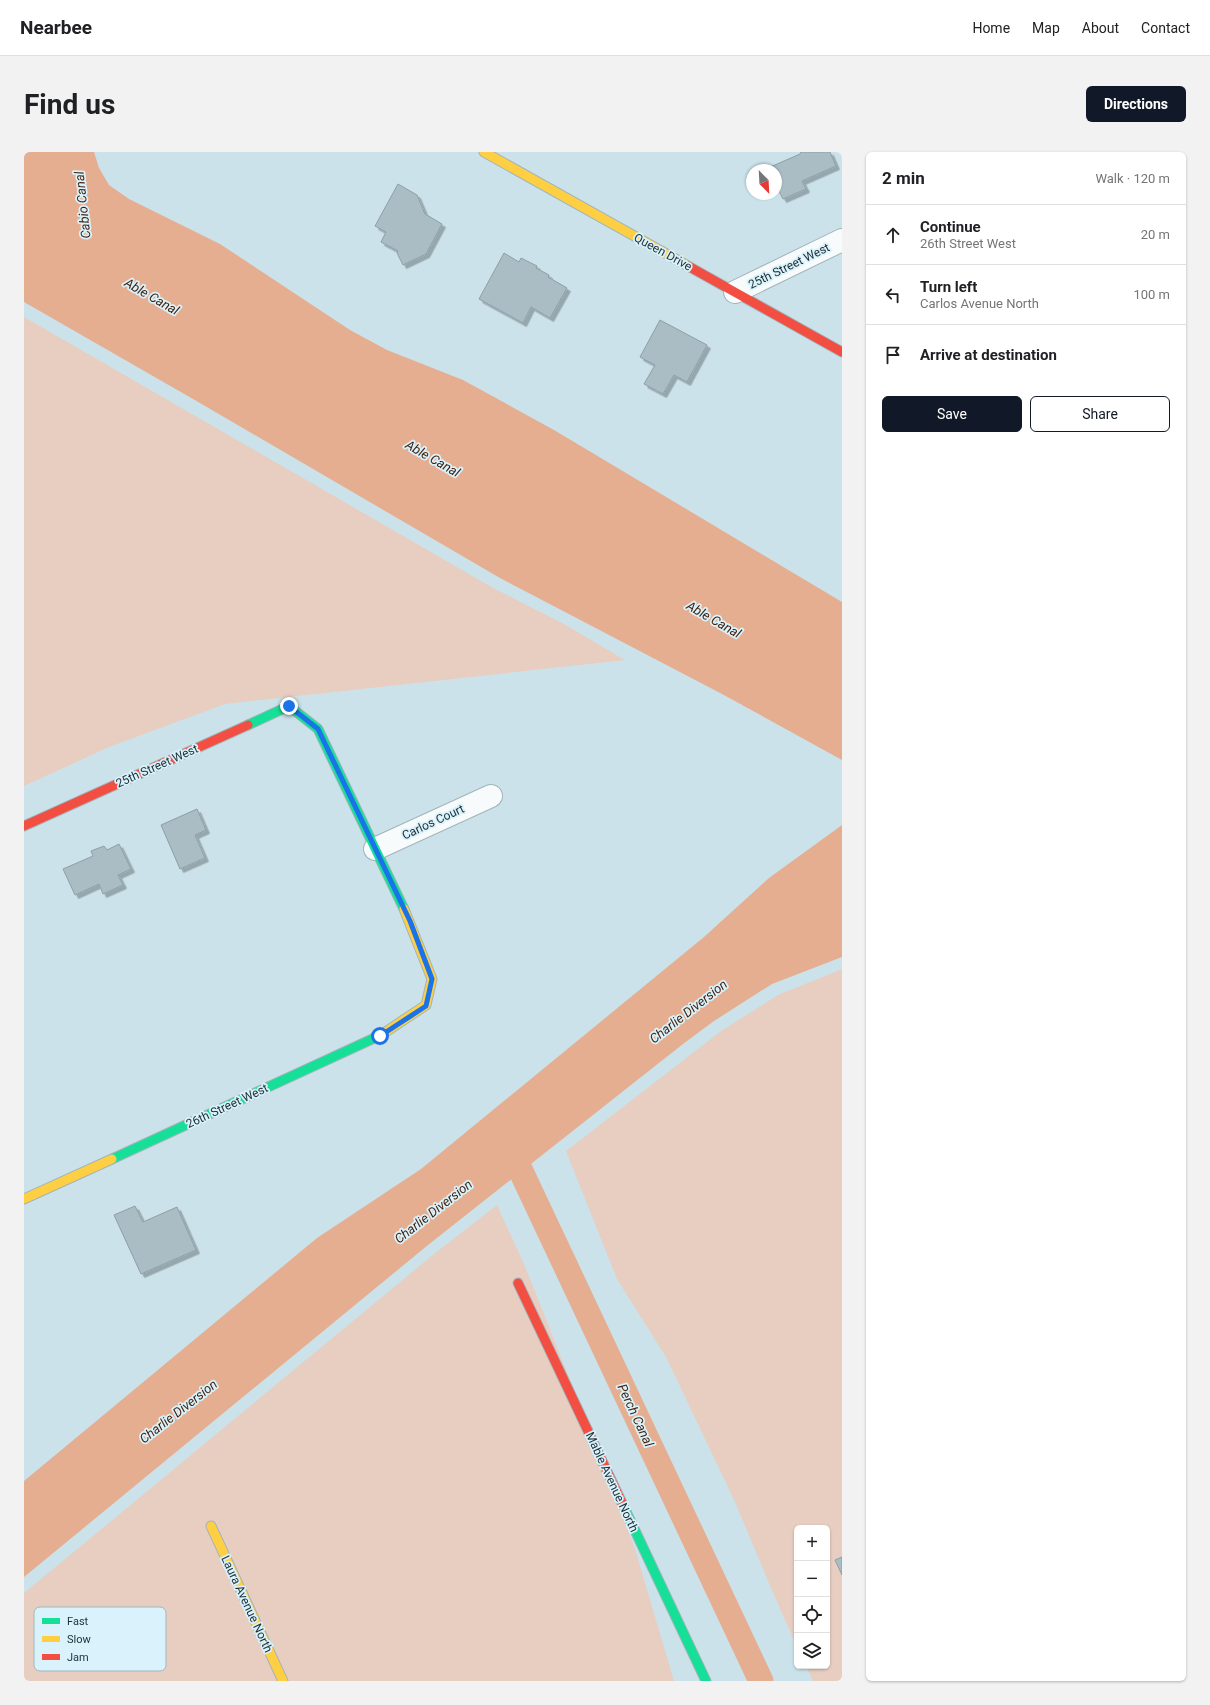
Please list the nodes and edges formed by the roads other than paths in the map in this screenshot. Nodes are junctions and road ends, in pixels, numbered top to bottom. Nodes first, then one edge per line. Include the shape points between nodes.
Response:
1 (484, 152) edge
2 (842, 240) edge
3 (735, 292) junction
4 (842, 352) edge
5 (491, 796) dead end
6 (24, 826) edge
7 (375, 849) junction
8 (24, 1199) edge
9 (518, 1283) dead end
10 (211, 1526) dead end
11 (283, 1681) edge
12 (706, 1681) edge

1 - 3 street, Queen Drive
2 - 3 street, 25th Street West
3 - 4 street, Queen Drive
5 - 7 street, Carlos Court
6 - 7 street, 25th Street West via 289,706 318,729
7 - 8 street, 26th Street West via 410,921 432,979 426,1006 380,1036
9 - 12 street, Mable Avenue North
10 - 11 street, Laura Avenue North

